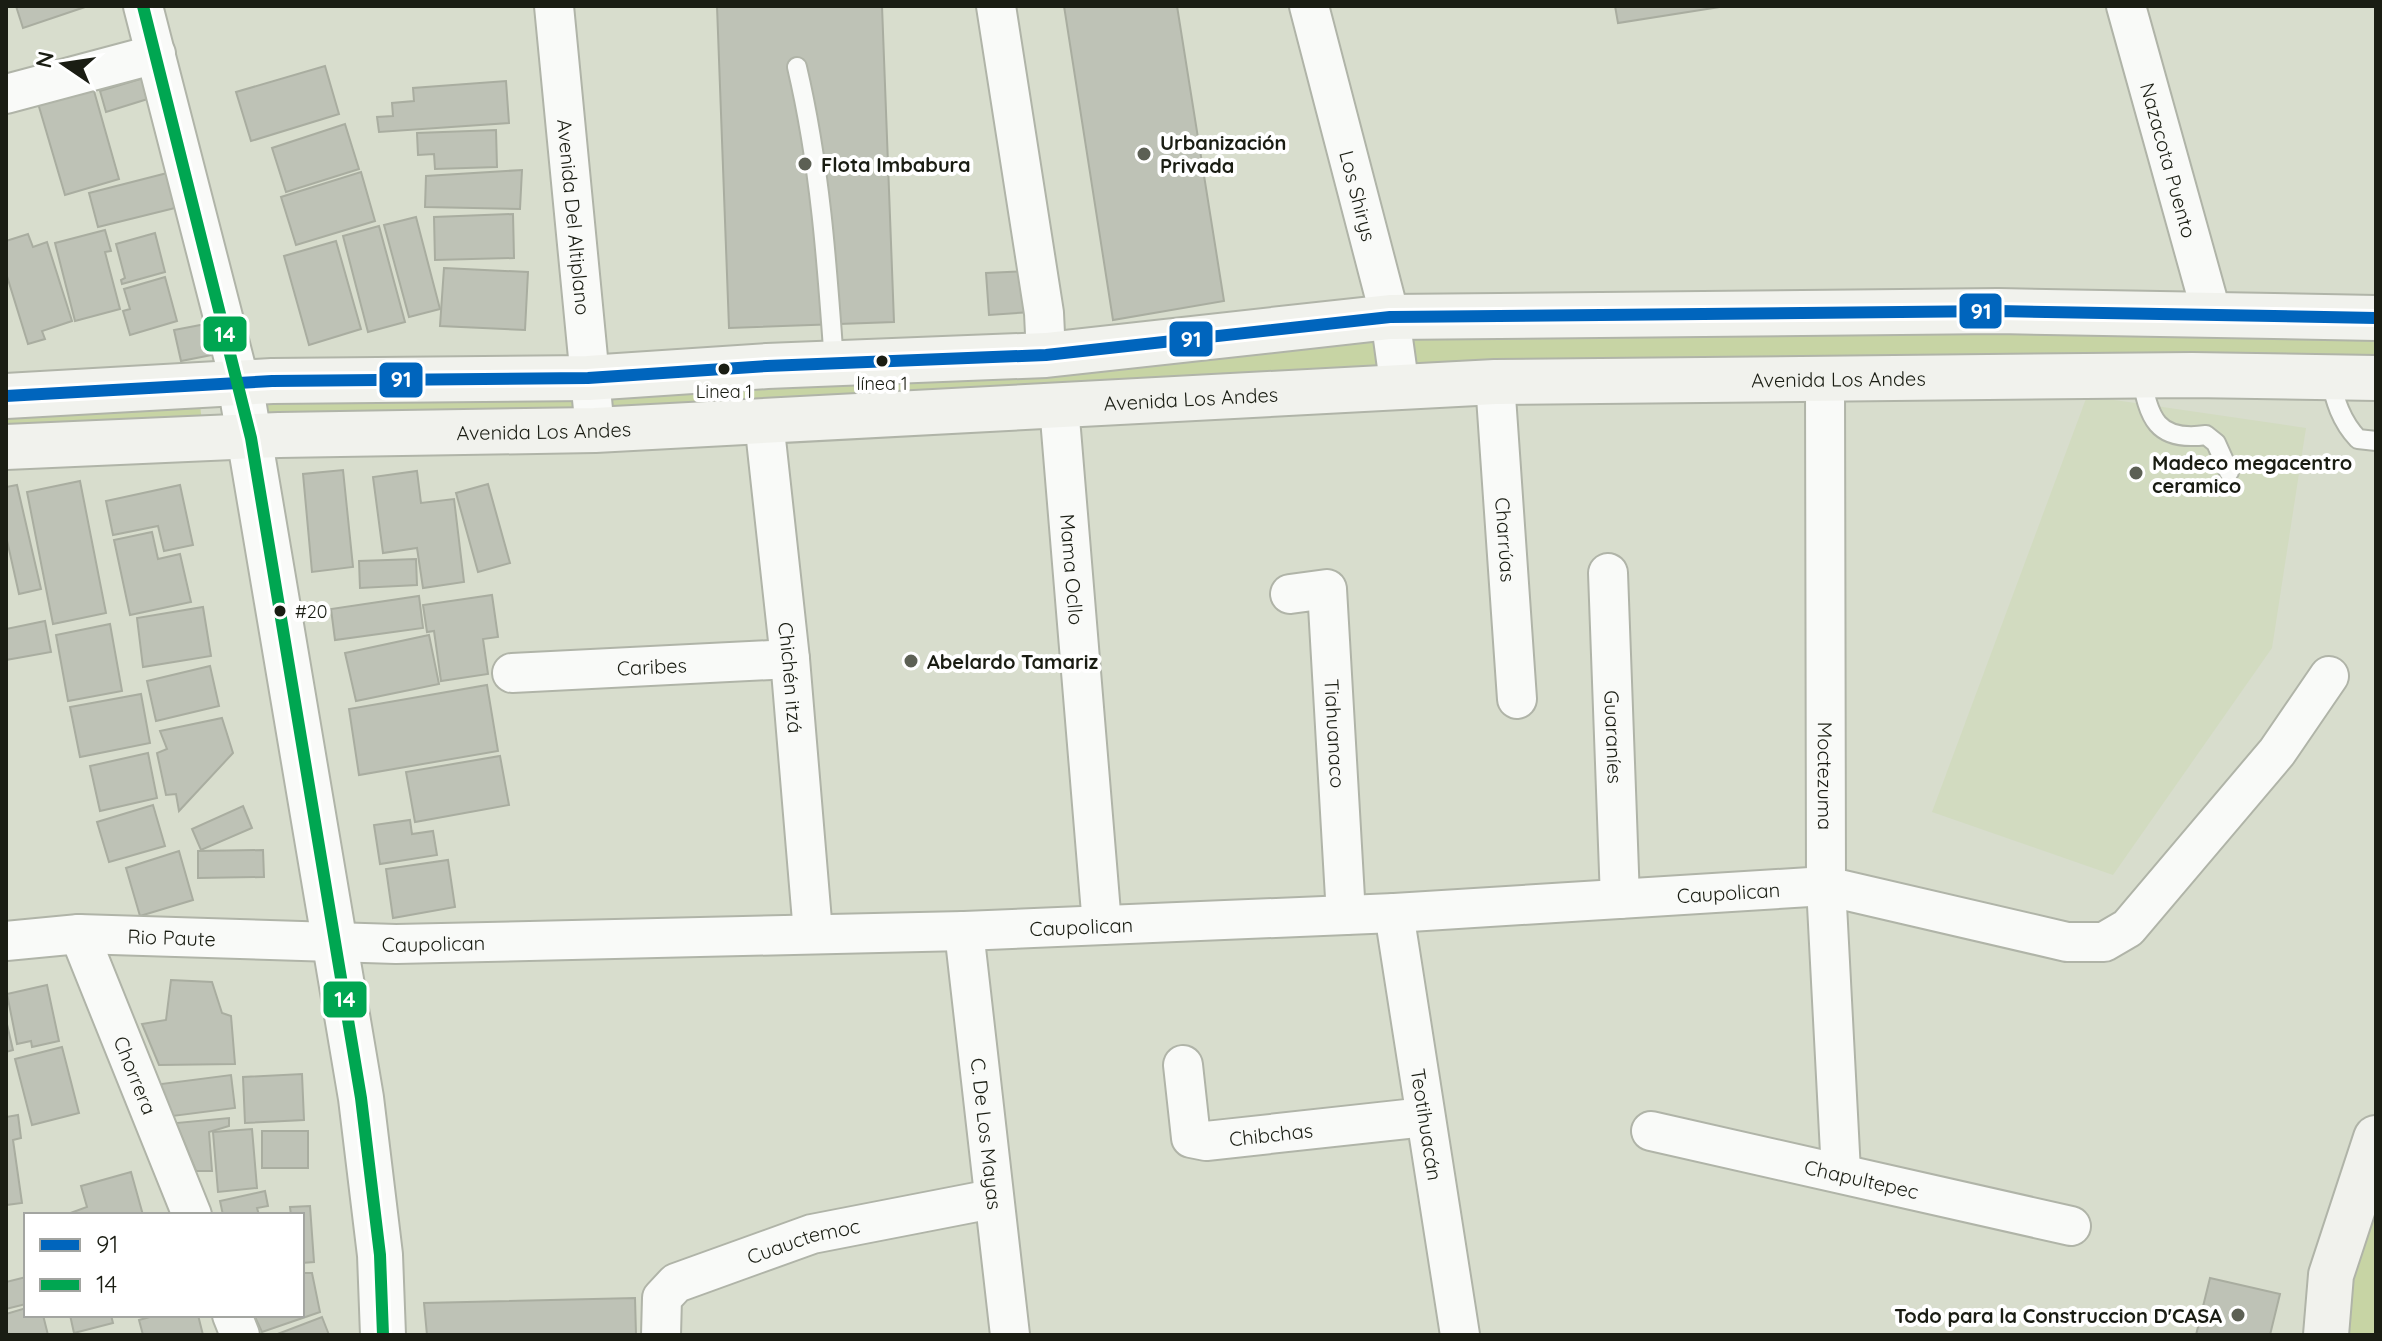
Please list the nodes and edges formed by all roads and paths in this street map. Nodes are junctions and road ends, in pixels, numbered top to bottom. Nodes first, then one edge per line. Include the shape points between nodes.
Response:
1 (143, 6) edge
2 (554, 6) edge
3 (996, 6) edge
4 (1309, 6) edge
5 (2126, 6) edge
6 (156, 54) junction
7 (797, 67) dead end
8 (6, 94) edge
9 (2212, 315) junction
10 (1390, 317) junction
11 (2376, 318) edge
12 (1046, 355) junction
13 (834, 363) junction
14 (2141, 375) junction
15 (2330, 377) junction
16 (588, 378) junction
17 (2376, 378) edge
18 (1825, 380) junction
19 (1495, 382) junction
20 (240, 383) junction
21 (1400, 389) junction
22 (6, 396) edge
23 (1059, 406) junction
24 (764, 421) junction
25 (595, 430) junction
26 (251, 438) junction
27 (2376, 441) edge
28 (6, 447) edge
29 (2229, 472) dead end
30 (1608, 573) dead end
31 (1290, 594) dead end
32 (790, 659) junction
33 (512, 673) dead end
34 (2329, 676) dead end
35 (1517, 699) dead end
36 (1826, 886) junction
37 (1620, 899) junction
38 (1394, 913) junction
39 (1346, 915) junction
40 (1102, 925) junction
41 (964, 931) junction
42 (813, 933) junction
43 (79, 934) junction
44 (6, 941) edge
45 (337, 941) junction
46 (1183, 1065) dead end
47 (1425, 1117) junction
48 (1651, 1131) dead end
49 (2372, 1162) edge
50 (1841, 1172) junction
51 (992, 1199) junction
52 (191, 1213) edge
53 (2071, 1226) dead end
54 (383, 1335) edge
55 (661, 1335) edge
56 (1010, 1335) edge
57 (1460, 1335) edge
58 (2326, 1335) edge

1 - 6 street
2 - 16 street, Avenida Del Altiplano
3 - 12 street
4 - 10 street, Los Shirys
5 - 9 street, Nazacota Puento
6 - 8 street
6 - 20 street
7 - 13 lane via 823,222
9 - 10 main road via 1998,311
9 - 11 main road
10 - 12 main road
10 - 21 street, Los Shirys
12 - 13 main road
13 - 16 main road
14 - 15 main road, Avenida Los Andes
14 - 18 main road, Avenida Los Andes
14 - 29 lane via 2150,418 2168,433 2185,438 2206,435 2216,443
15 - 17 main road, Avenida Los Andes
15 - 27 lane via 2347,427 2358,439
16 - 20 main road
16 - 25 street, Avenida Del Altiplano
18 - 19 main road, Avenida Los Andes
18 - 36 street, Moctezuma
19 - 21 main road, Avenida Los Andes
19 - 35 street, Charrúas
20 - 22 main road
20 - 26 street
21 - 23 main road, Avenida Los Andes
23 - 24 main road, Avenida Los Andes
23 - 40 street, Mama Ocllo
24 - 25 main road, Avenida Los Andes
24 - 32 street, Chichén itzá
25 - 26 main road, Avenida Los Andes
26 - 28 main road, Avenida Los Andes
26 - 45 street
30 - 37 street, Guaraníes
31 - 39 street, Tiahuanaco via 1327,589
32 - 33 street, Caribes
32 - 42 street, Chichén itzá
34 - 36 street, Caupolican via 2277,752 2128,928 2104,942 2067,942
36 - 37 street, Caupolican
36 - 50 street, Moctezuma
37 - 38 street, Caupolican
38 - 39 street, Caupolican
38 - 47 street, Teotihuacán
39 - 40 street, Caupolican
40 - 41 street, Caupolican
41 - 42 street, Caupolican
41 - 51 street, C. De Los Mayas
42 - 45 street, Caupolican
43 - 44 street, Rio Paute
43 - 45 street, Rio Paute
43 - 52 street, Chorrera
45 - 54 street via 378,1239
46 - 47 street, Chibchas via 1191,1138 1206,1141
47 - 57 street, Teotihuacán
48 - 50 street, Chapultepec
49 - 58 main road via 2331,1275
50 - 53 street, Chapultepec
51 - 55 street, Cuauctemoc via 812,1234 676,1283 662,1298
51 - 56 street, C. De Los Mayas

